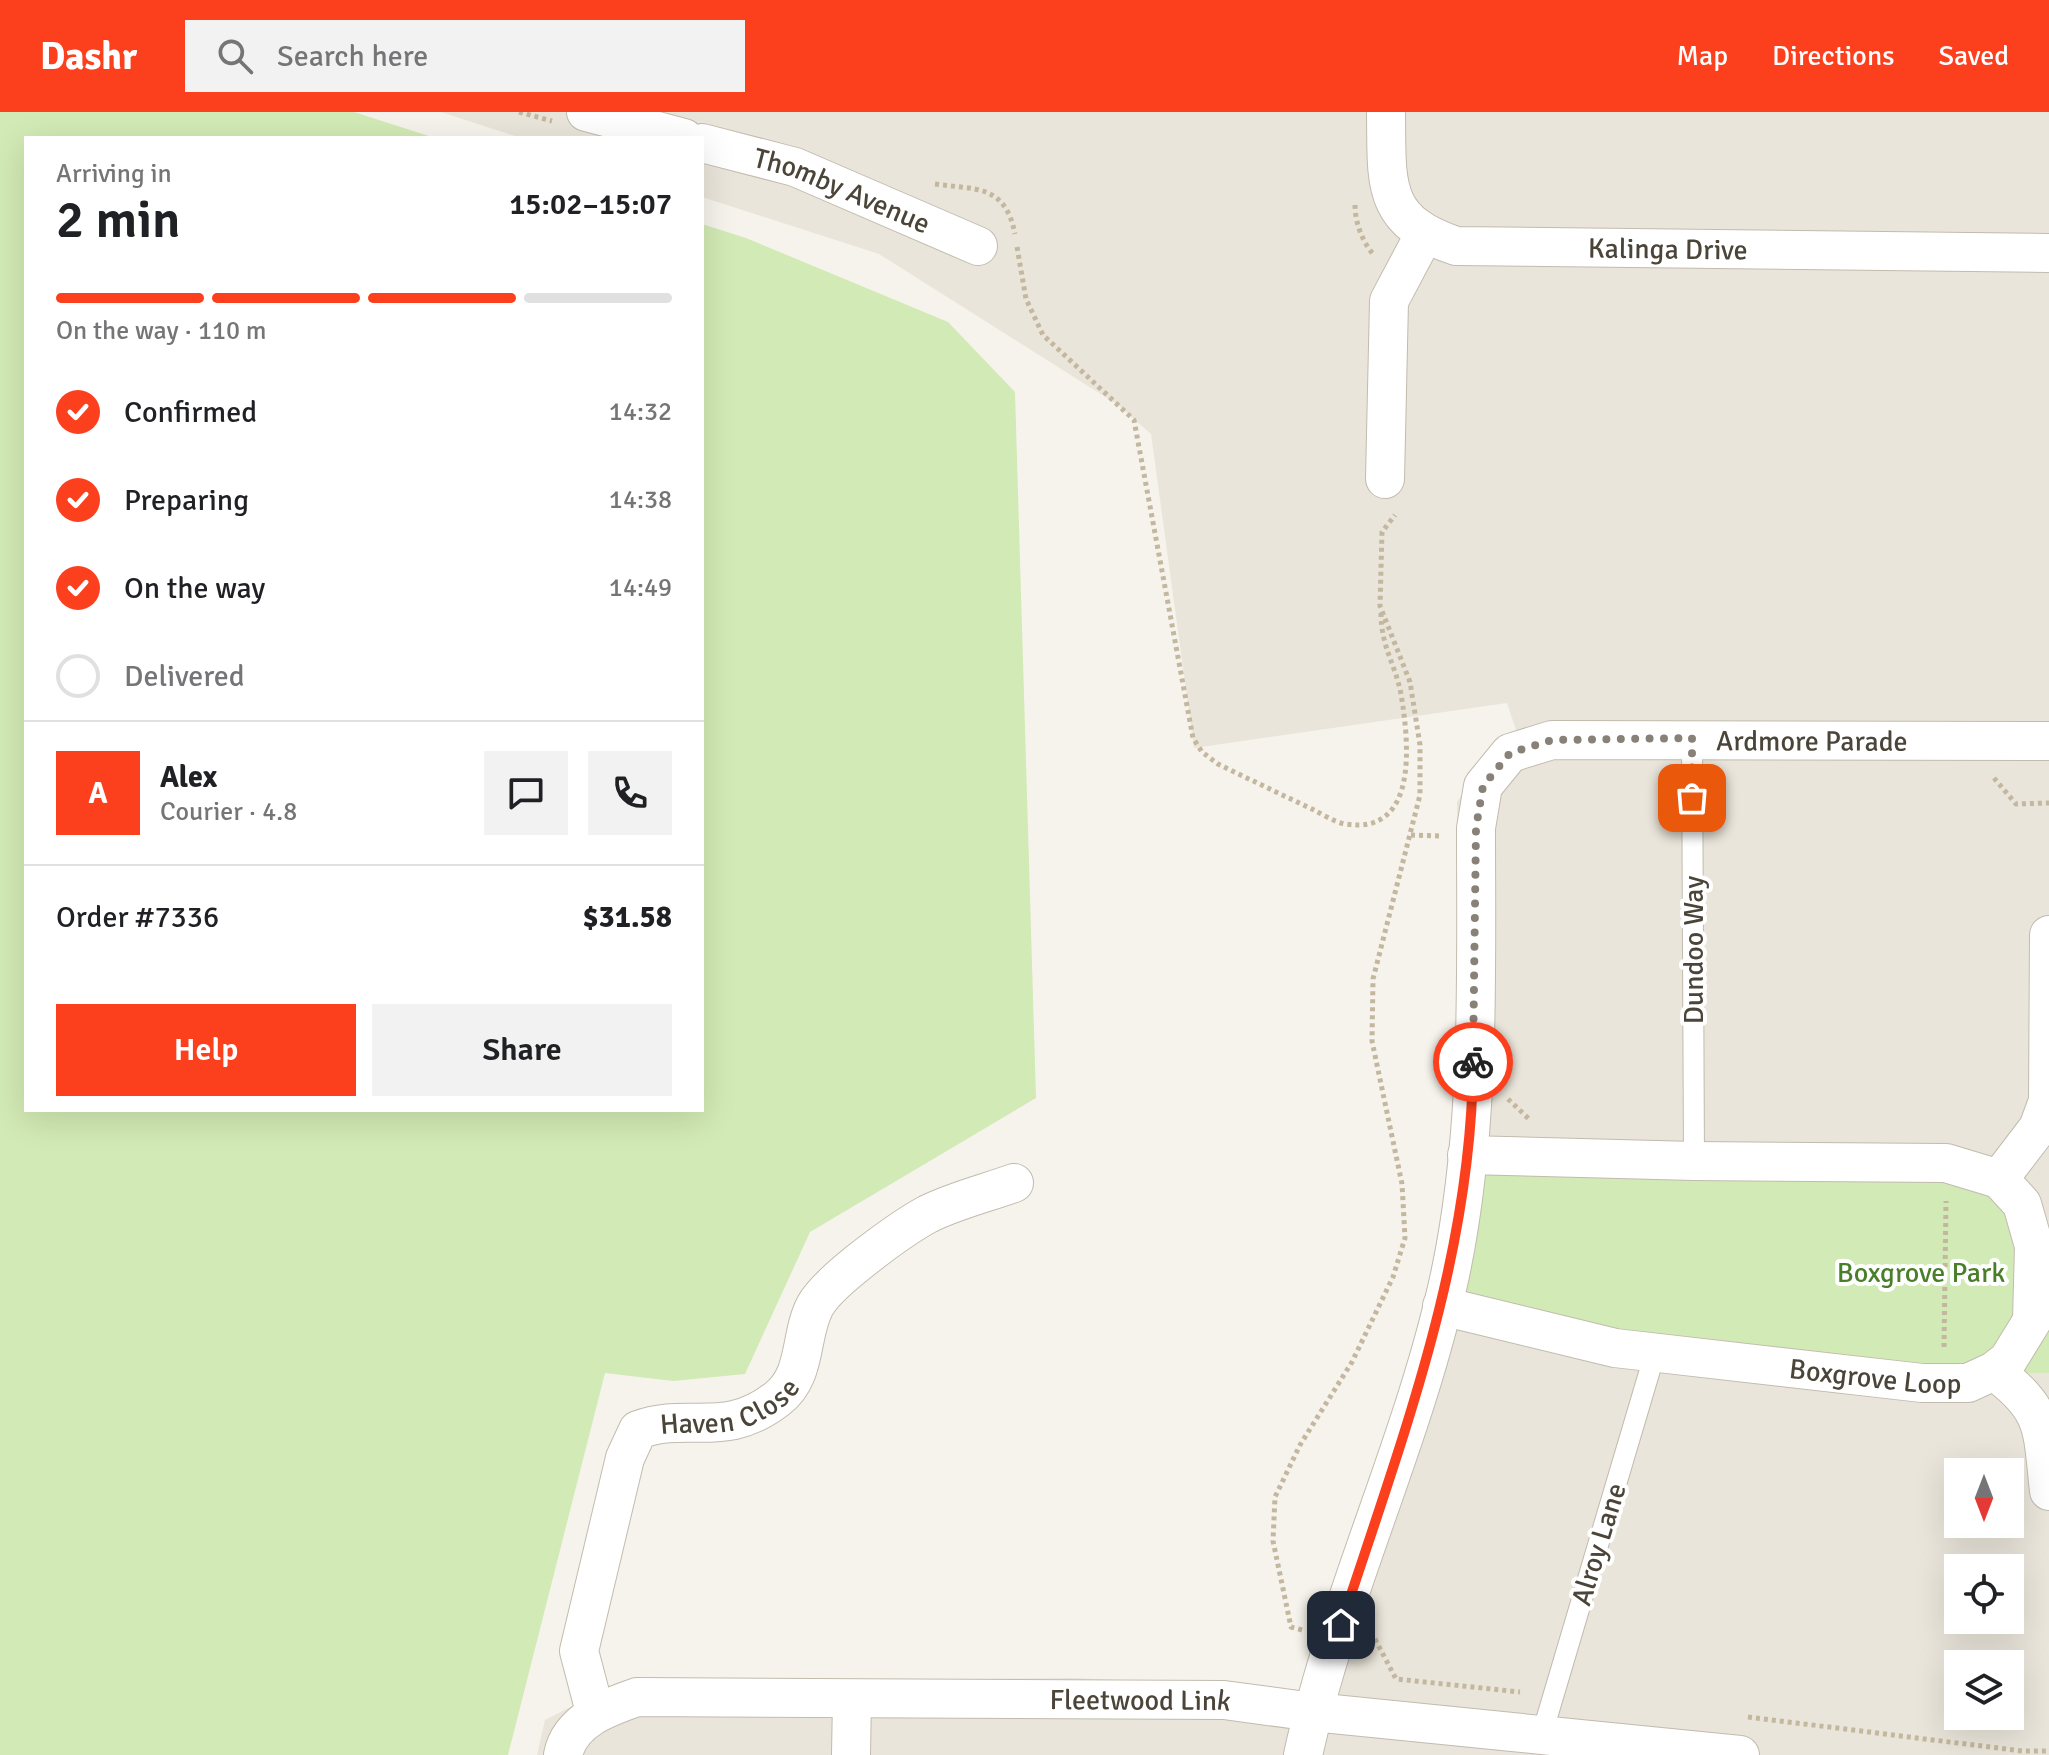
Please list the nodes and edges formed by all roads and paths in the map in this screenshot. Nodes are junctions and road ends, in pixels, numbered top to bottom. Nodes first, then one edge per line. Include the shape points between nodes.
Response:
1 (586, 112) edge
2 (1386, 112) edge
3 (676, 136) edge
4 (704, 144) edge
5 (924, 181) dead end
6 (1424, 235) junction
7 (978, 246) dead end
8 (2049, 253) edge
9 (1385, 479) dead end
10 (1381, 608) dead end
11 (1692, 738) junction
12 (2049, 741) edge
13 (1988, 772) dead end
14 (2049, 803) edge
15 (2049, 935) edge
16 (1497, 1088) dead end
17 (1540, 1130) dead end
18 (1467, 1155) junction
19 (1694, 1161) junction
20 (1946, 1163) junction
21 (1999, 1179) junction
22 (1014, 1183) dead end
23 (1442, 1306) junction
24 (1655, 1353) junction
25 (1994, 1371) junction
26 (1943, 1383) junction
27 (2049, 1491) edge
28 (1372, 1633) dead end
29 (1553, 1696) junction
30 (852, 1699) junction
31 (595, 1712) junction
32 (1313, 1712) junction
33 (1745, 1717) dead end
34 (1542, 1734) junction
35 (2049, 1751) edge
36 (1683, 1752) edge
37 (563, 1755) edge
38 (851, 1755) edge
39 (1303, 1755) edge
40 (1740, 1755) edge

1 - 3 street
2 - 6 street via 1387,178 1402,216
4 - 7 street, Thomby Avenue via 795,167
5 - 10 path via 975,187 1005,207 1014,228 1026,299 1043,335 1134,420 1193,738 1202,752 1343,824 1389,816 1405,780 1404,728 1398,680 1381,638
6 - 8 street, Kalinga Drive via 1456,246
6 - 9 street via 1389,301
11 - 12 street, Ardmore Parade
11 - 18 street, Ardmore Parade via 1552,740 1510,753 1483,786 1476,828 1473,1097
11 - 19 lane, Dundoo Way
13 - 14 path via 2016,804
15 - 21 street via 2048,1101 2038,1128
16 - 17 path
18 - 19 street
18 - 23 street, Ardmore Parade
19 - 20 street
20 - 21 street
20 - 26 path
21 - 25 street, Boxgrove Loop via 2022,1204 2034,1246 2032,1321 2008,1360
22 - 31 street, Haven Close via 928,1214 829,1286 814,1308 797,1375 778,1399 744,1419 707,1426 662,1421 638,1430 625,1458 579,1651
23 - 24 street, Boxgrove Loop
23 - 32 street, Ardmore Parade
24 - 26 street, Boxgrove Loop
24 - 29 lane, Alroy Lane
25 - 26 street, Boxgrove Loop via 1968,1383
25 - 27 street via 2021,1391 2041,1419
28 - 29 path via 1396,1679
29 - 34 lane, Alroy Lane
30 - 31 street, Fleetwood Link via 637,1697
30 - 32 street, Fleetwood Link via 1224,1700
30 - 38 street
31 - 37 street, Fleetwood Link
32 - 34 street, Fleetwood Link
32 - 39 street, Ardmore Parade
33 - 35 path
34 - 36 street, Fleetwood Link
36 - 40 street, Fleetwood Link

